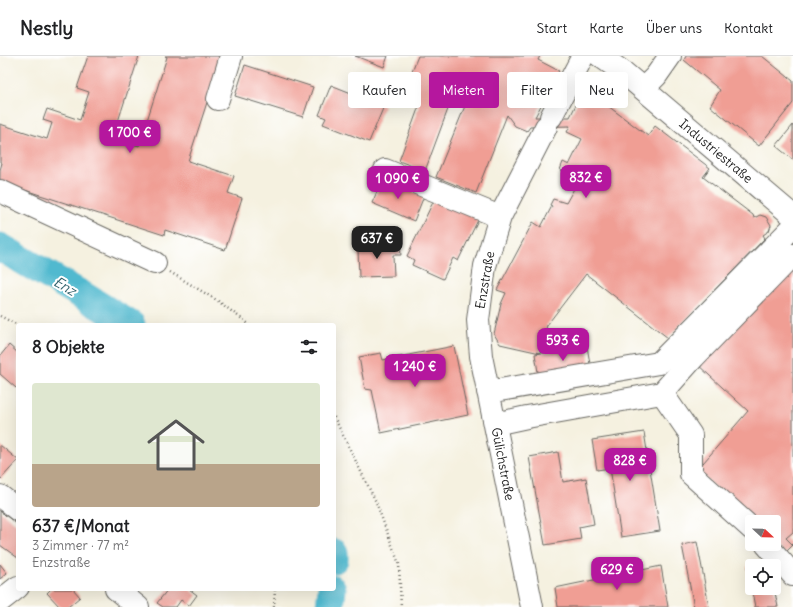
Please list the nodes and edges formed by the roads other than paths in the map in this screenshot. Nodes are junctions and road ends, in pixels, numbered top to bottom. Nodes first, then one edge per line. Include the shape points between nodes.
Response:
1 (232, 56) edge
2 (583, 56) edge
3 (600, 56) edge
4 (670, 56) edge
5 (643, 89) junction
6 (218, 99) dead end
7 (385, 170) dead end
8 (0, 191) edge
9 (793, 216) edge
10 (500, 217) junction
11 (793, 227) edge
12 (793, 255) edge
13 (155, 263) road end
14 (478, 320) joint
15 (488, 392) junction
16 (662, 393) junction
17 (495, 424) junction
18 (0, 496) edge
19 (16, 508) edge
20 (745, 523) edge
21 (772, 551) edge
22 (793, 574) edge
23 (16, 589) edge
24 (118, 591) edge
25 (0, 601) edge
26 (138, 607) edge
27 (532, 607) edge

1 - 6 street
2 - 10 street, Enzstraße
3 - 5 street, Industriestraße
4 - 5 street
5 - 9 street, Industriestraße
7 - 10 street
8 - 13 street
10 - 14 street, Enzstraße via 485,266
11 - 15 street via 659,363
12 - 16 street
14 - 15 street, Gülichstraße
15 - 17 street, Gülichstraße
16 - 17 street via 527,416
16 - 20 street via 691,435 691,474
17 - 27 street, Gülichstraße
18 - 19 street
21 - 22 street
23 - 25 street
24 - 26 street

